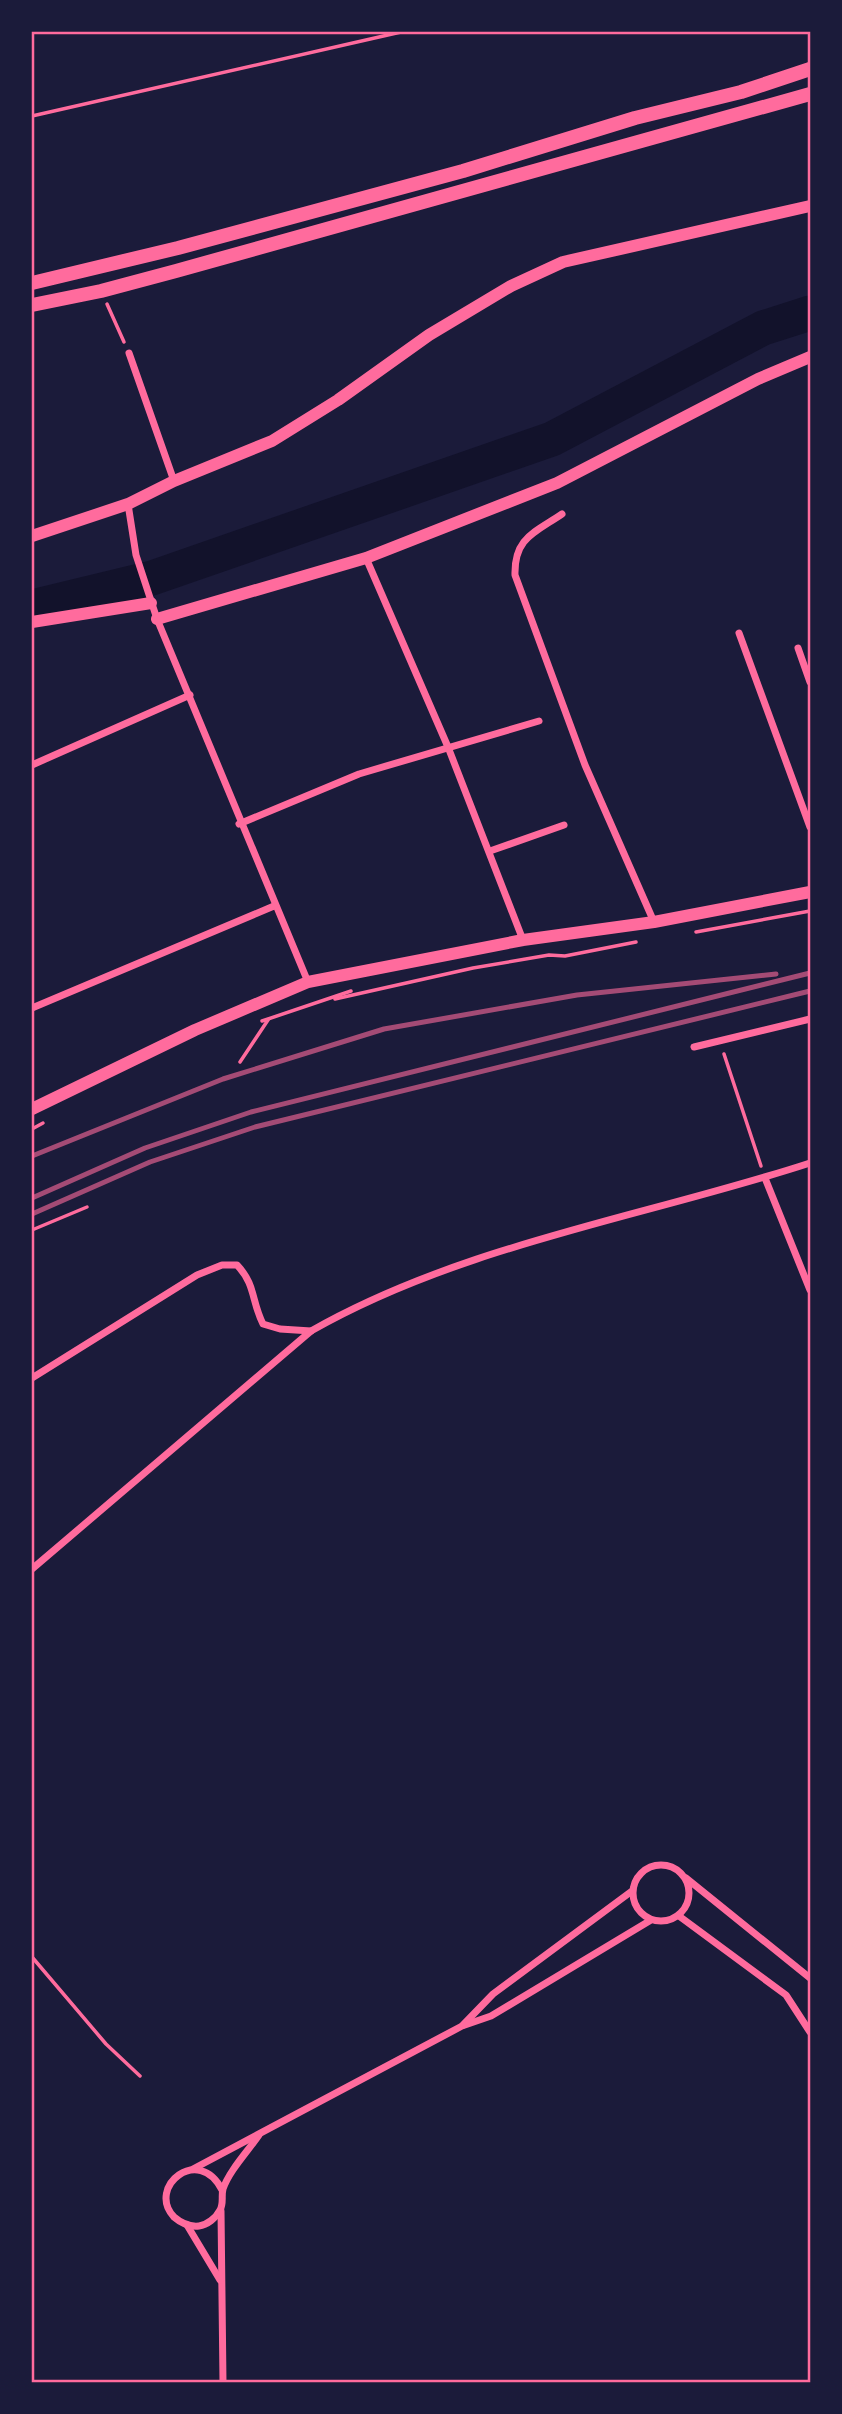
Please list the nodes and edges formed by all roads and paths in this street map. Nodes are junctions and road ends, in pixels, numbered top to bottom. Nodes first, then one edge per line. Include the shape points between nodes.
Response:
1 (401, 32) edge
2 (810, 69) edge
3 (810, 94) edge
4 (32, 116) edge
5 (810, 206) edge
6 (32, 283) edge
7 (101, 291) junction
8 (32, 305) edge
9 (129, 353) joint
10 (810, 358) edge
11 (174, 481) junction
12 (128, 504) junction
13 (562, 514) dead end
14 (32, 536) edge
15 (366, 558) junction
16 (151, 603) junction
17 (156, 619) junction
18 (32, 622) edge
19 (739, 633) dead end
20 (798, 648) dead end
21 (810, 682) edge
22 (190, 695) junction
23 (540, 721) dead end
24 (448, 747) junction
25 (32, 765) edge
26 (239, 824) junction
27 (564, 825) dead end
28 (810, 827) edge
29 (490, 851) junction
30 (810, 892) edge
31 (274, 906) junction
32 (810, 909) edge
33 (654, 922) junction
34 (692, 928) dead end
35 (682, 934) dead end
36 (523, 940) junction
37 (398, 978) dead end
38 (386, 980) dead end
39 (308, 982) junction
40 (312, 1004) junction
41 (32, 1008) edge
42 (269, 1018) junction
43 (810, 1019) edge
44 (256, 1022) dead end
45 (720, 1041) junction
46 (694, 1047) dead end
47 (240, 1062) dead end
48 (32, 1110) edge
49 (44, 1123) dead end
50 (32, 1129) edge
51 (810, 1163) edge
52 (765, 1178) junction
53 (87, 1207) dead end
54 (32, 1230) edge
55 (810, 1290) edge
56 (311, 1331) junction
57 (32, 1378) edge
58 (32, 1569) edge
59 (686, 1878) junction
60 (632, 1891) junction
61 (679, 1916) junction
62 (651, 1920) junction
63 (32, 1957) edge
64 (810, 1978) edge
65 (462, 2025) junction
66 (810, 2032) edge
67 (140, 2076) dead end
68 (259, 2134) junction
69 (193, 2169) junction
70 (222, 2190) junction
71 (221, 2210) junction
72 (187, 2225) junction
73 (220, 2281) junction
74 (223, 2382) edge

1 - 4 path
2 - 6 main road via 325,209
3 - 7 main road
5 - 11 street via 563,262 511,286 429,335 272,441
7 - 8 main road
7 - 9 path
9 - 11 street
10 - 15 street via 758,379 557,483
11 - 12 street
12 - 14 street
12 - 16 street via 136,555
13 - 33 street via 522,541 514,555 515,575 585,765
15 - 17 street
15 - 24 street
16 - 17 street
16 - 18 street
17 - 22 street
19 - 28 street
20 - 21 street
22 - 25 street
22 - 26 street
23 - 24 street
24 - 26 street via 359,774
24 - 29 street
26 - 31 street
27 - 29 street
29 - 36 street
30 - 33 street
31 - 39 street
31 - 41 street
32 - 34 path
32 - 35 path
33 - 36 street
36 - 39 street
37 - 40 path via 640,939 565,956 473,968
38 - 40 path
39 - 48 street via 195,1030
40 - 42 path
42 - 44 path
42 - 47 path
43 - 45 street
45 - 46 street
45 - 52 path
49 - 50 path
51 - 52 street
52 - 55 street
52 - 56 street via 509,1248 358,1304
53 - 54 path
56 - 57 street via 263,1324 250,1279 237,1265 222,1265 197,1275
56 - 58 street
59 - 60 street via 676,1868 662,1864 637,1877
59 - 61 street via 690,1892
59 - 64 street
60 - 62 street via 640,1914
60 - 65 street via 493,1994
61 - 62 street via 666,1922
61 - 66 street via 786,1995
62 - 65 street via 491,2016
63 - 67 path via 106,2044
65 - 68 street
68 - 69 street
68 - 70 street
69 - 70 street via 206,2171
69 - 72 street via 175,2177 167,2195 172,2214
70 - 71 street
71 - 72 street via 207,2223
71 - 73 street
72 - 73 street
73 - 74 street

